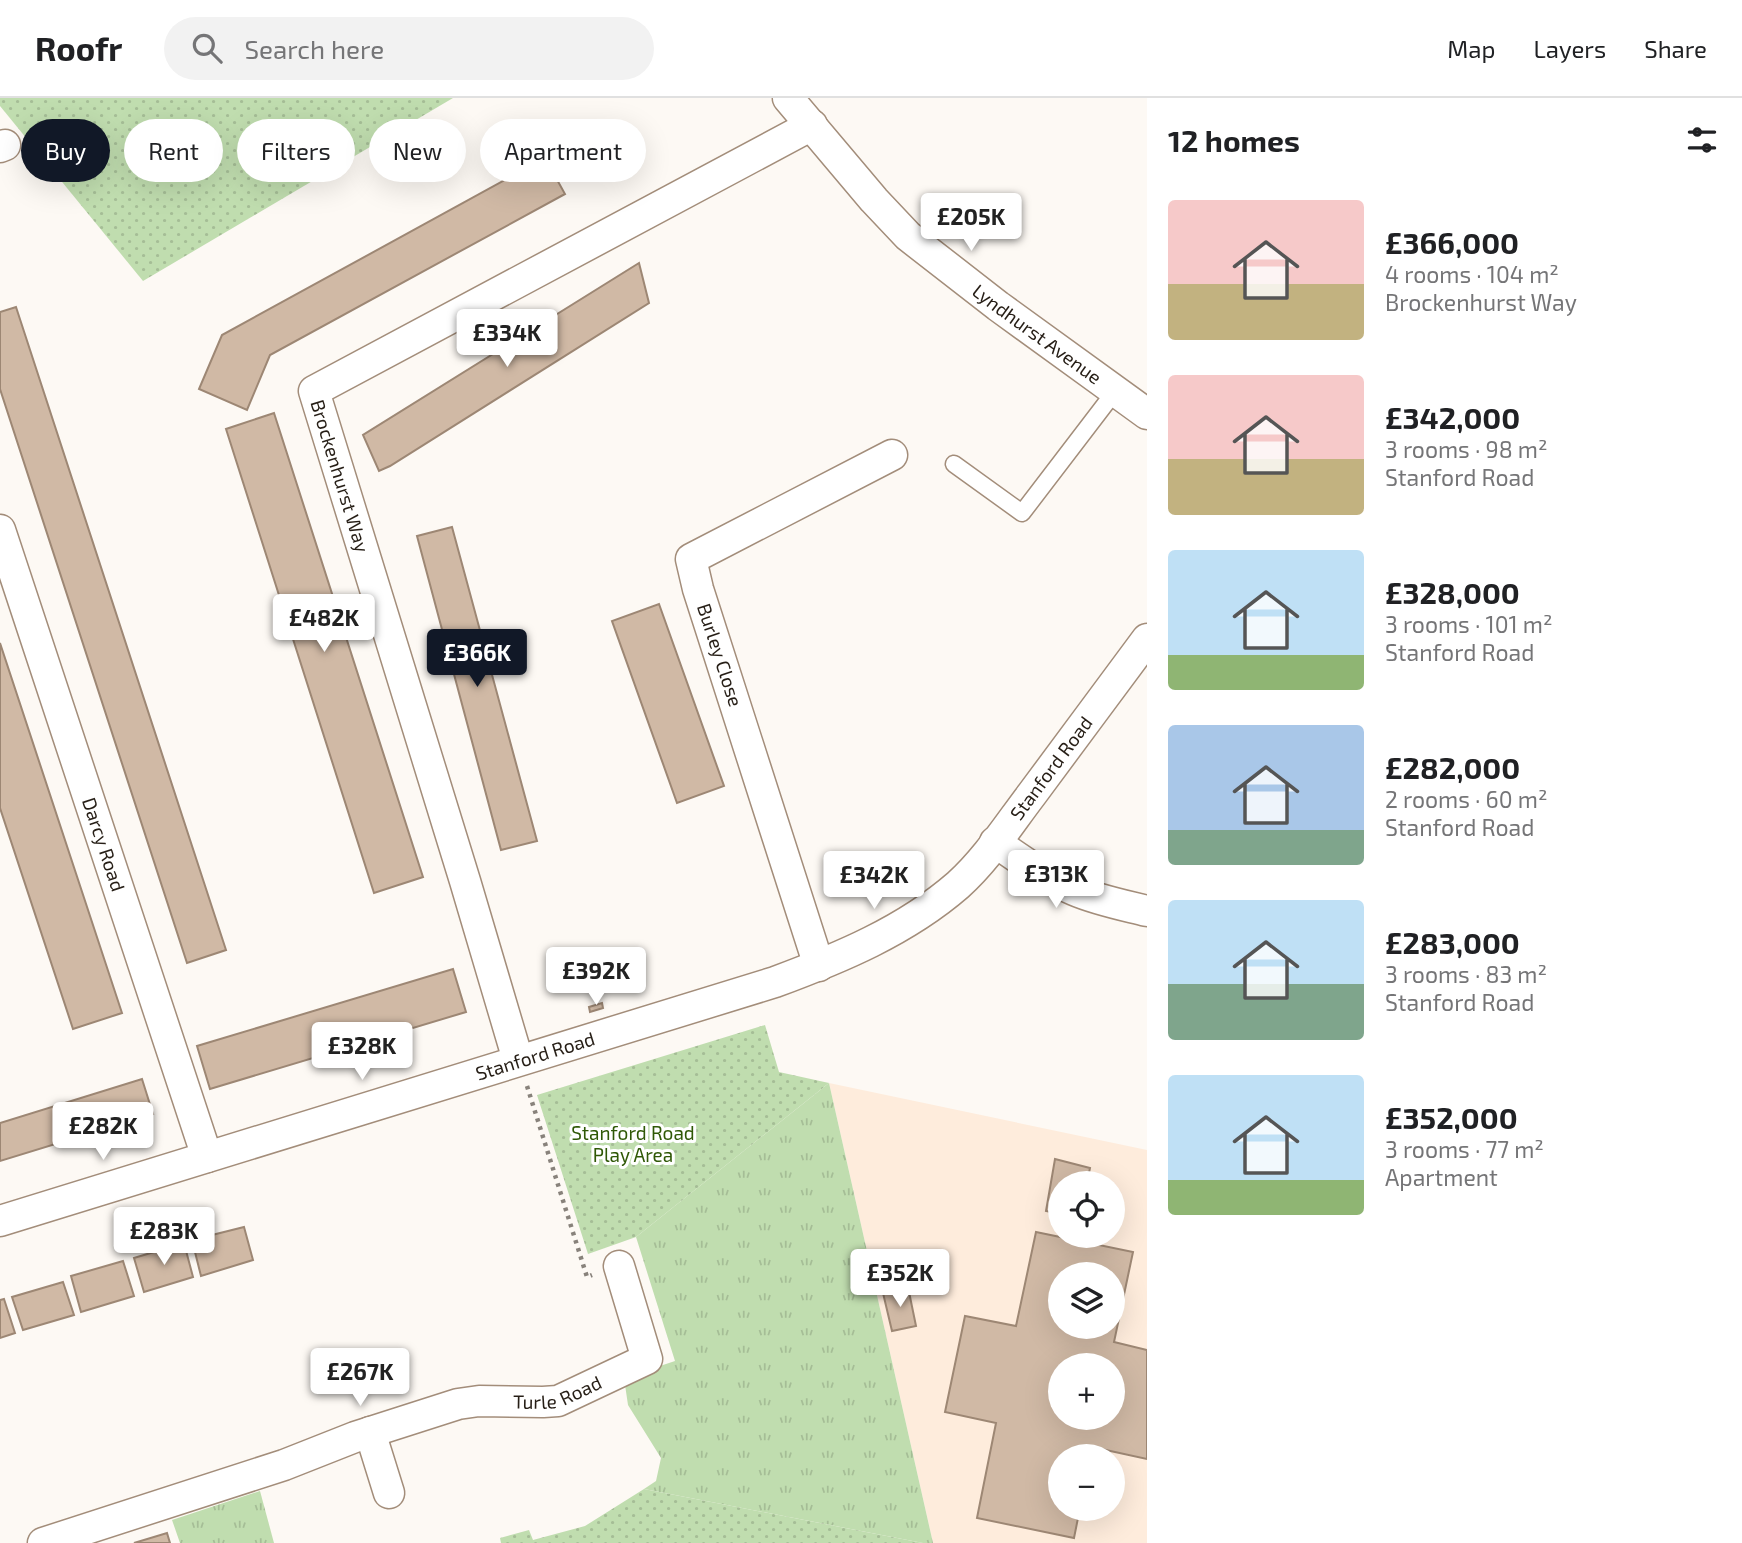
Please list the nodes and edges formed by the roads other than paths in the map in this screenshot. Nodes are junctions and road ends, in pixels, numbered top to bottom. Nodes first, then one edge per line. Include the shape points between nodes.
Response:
1 (788, 98) edge
2 (812, 125) junction
3 (1116, 390) junction
4 (1147, 414) edge
5 (892, 455) dead end
6 (954, 464) dead end
7 (0, 530) edge
8 (1147, 639) edge
9 (995, 842) junction
10 (1147, 911) edge
11 (819, 966) junction
12 (518, 1060) junction
13 (207, 1157) junction
14 (0, 1221) edge
15 (619, 1266) road end
16 (370, 1432) junction
17 (389, 1493) dead end
18 (43, 1543) edge

1 - 2 street, Lyndhurst Avenue
2 - 3 street, Lyndhurst Avenue via 908,236
2 - 12 street, Brockenhurst Way via 314,391
3 - 4 street, Lyndhurst Avenue
3 - 6 lane via 1021,513
5 - 11 street, Burley Close via 691,559
7 - 13 street, Darcy Road
8 - 9 street, Stanford Road
9 - 10 street via 1073,890
9 - 11 street, Stanford Road via 959,884 933,904 875,940
11 - 12 street, Stanford Road
12 - 13 street, Stanford Road
13 - 14 street, Stanford Road
15 - 16 street, Turle Road via 647,1359 558,1401 469,1402
16 - 17 street
16 - 18 street, Turle Road via 300,1460

